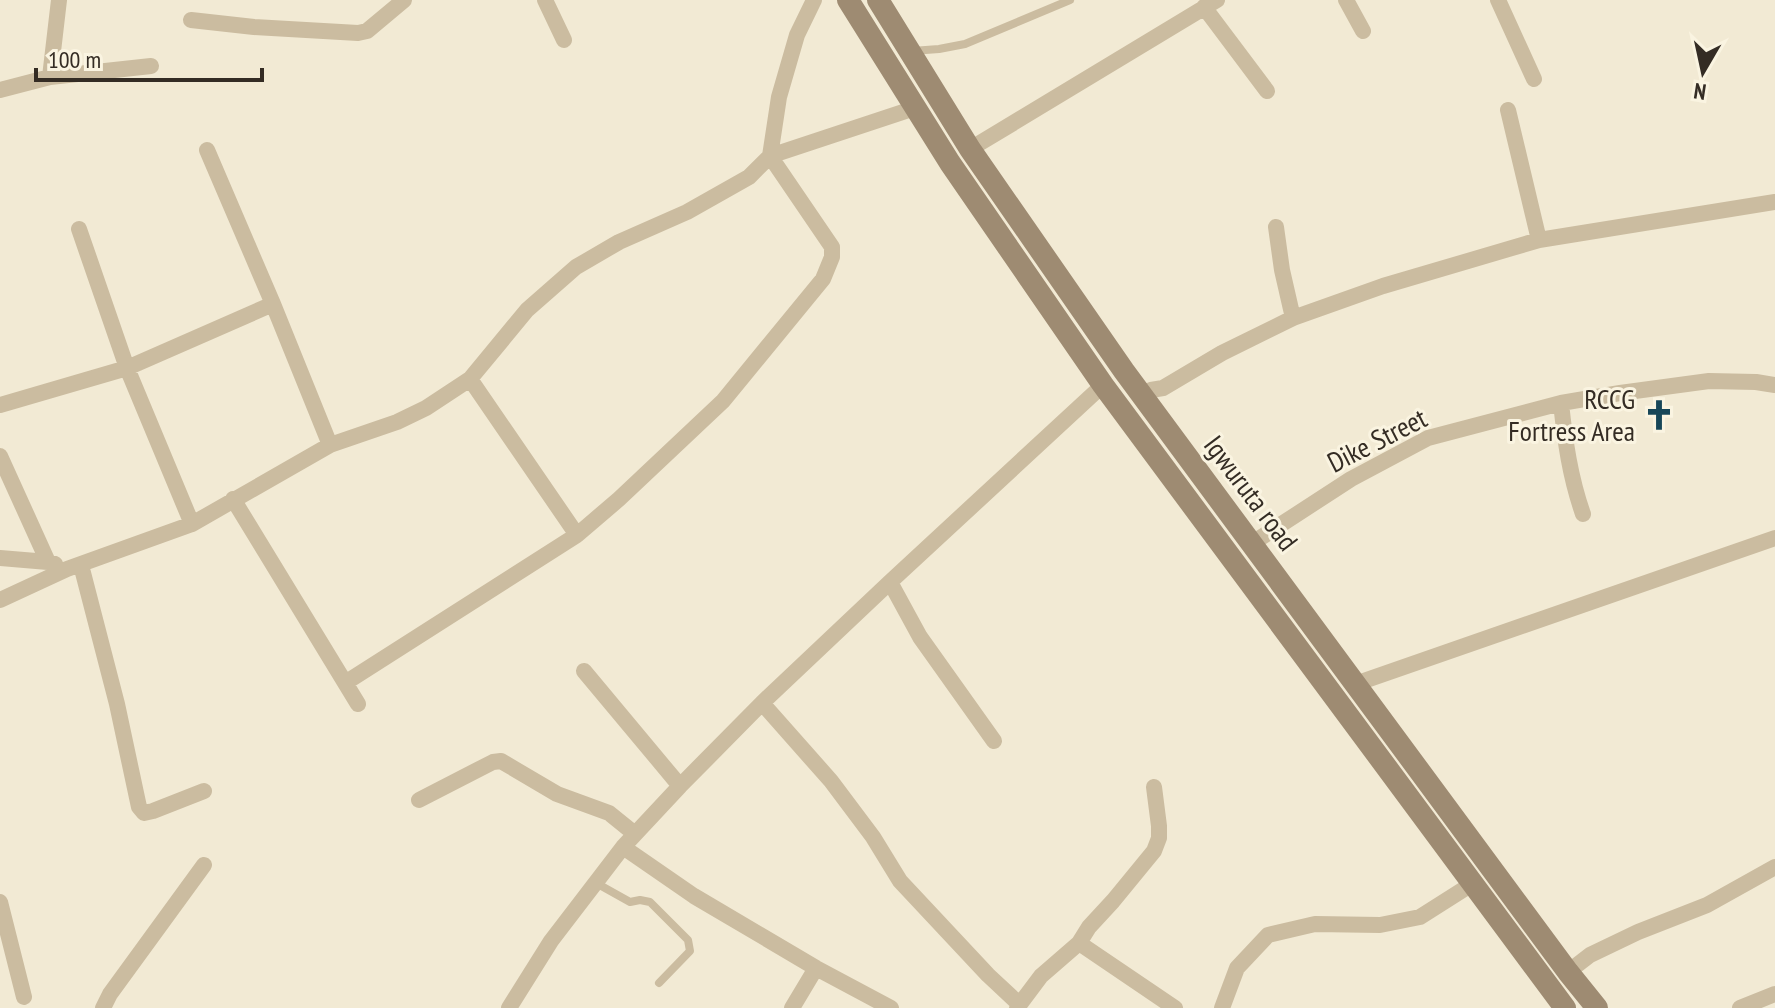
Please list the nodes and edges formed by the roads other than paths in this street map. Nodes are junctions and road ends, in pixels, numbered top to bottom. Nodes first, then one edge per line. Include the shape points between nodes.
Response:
1 (59, 0) edge
2 (404, 0) edge
3 (545, 0) edge
4 (814, 0) edge
5 (848, 0) edge
6 (878, 0) edge
7 (1070, 0) edge
8 (1346, 0) edge
9 (1498, 0) edge
10 (1211, 4) edge
11 (191, 20) dead end
12 (1363, 31) dead end
13 (564, 40) dead end
14 (909, 51) junction
15 (151, 66) dead end
16 (50, 77) junction
17 (1534, 79) dead end
18 (0, 90) edge
19 (1267, 91) dead end
20 (915, 108) junction
21 (1508, 110) dead end
22 (970, 149) junction
23 (207, 150) dead end
24 (770, 156) junction
25 (1775, 202) edge
26 (1276, 227) dead end
27 (79, 229) dead end
28 (1539, 240) junction
29 (273, 304) junction
30 (1293, 318) junction
31 (127, 368) junction
32 (470, 379) junction
33 (1103, 385) junction
34 (1775, 385) edge
35 (1142, 396) junction
36 (1561, 403) junction
37 (0, 405) edge
38 (330, 445) junction
39 (0, 456) edge
40 (233, 499) junction
41 (1583, 514) dead end
42 (192, 524) junction
43 (577, 535) junction
44 (1775, 538) edge
45 (1251, 544) junction
46 (0, 558) edge
47 (48, 562) junction
48 (74, 567) junction
49 (890, 582) junction
50 (0, 600) edge
51 (584, 671) dead end
52 (345, 683) junction
53 (1355, 684) junction
54 (762, 703) junction
55 (358, 704) dead end
56 (994, 741) dead end
57 (680, 786) junction
58 (1154, 787) dead end
59 (204, 791) dead end
60 (419, 800) dead end
61 (635, 834) junction
62 (623, 847) junction
63 (204, 865) dead end
64 (1775, 867) edge
65 (596, 882) junction
66 (1472, 884) junction
67 (0, 902) edge
68 (1079, 943) junction
69 (816, 968) junction
70 (1568, 972) junction
71 (659, 983) dead end
72 (1775, 994) edge
73 (24, 997) dead end
74 (1018, 1006) edge
75 (103, 1008) edge
76 (509, 1008) edge
77 (792, 1008) edge
78 (891, 1008) edge
79 (1175, 1008) edge
80 (1222, 1008) edge
81 (1565, 1008) edge
82 (1597, 1008) edge
83 (1740, 1008) edge

1 - 16 street
2 - 11 street via 358,33
3 - 13 street
4 - 24 street via 797,35 779,97
5 - 20 main road, Igwuruta road
6 - 14 main road, Igwuruta road
7 - 14 lane via 965,44
8 - 12 street
9 - 17 street
10 - 19 street
10 - 22 street
14 - 22 main road, Igwuruta road
15 - 16 street
16 - 18 street
20 - 24 street
20 - 33 main road, Igwuruta road
21 - 28 street
22 - 35 main road, Igwuruta road
23 - 29 street
24 - 32 street via 749,177 576,267 527,310
24 - 43 street via 832,247 823,279 723,401
25 - 28 street
26 - 30 street
27 - 31 street
28 - 30 street
29 - 31 street
29 - 38 street
30 - 35 street
31 - 37 street
31 - 42 street
32 - 38 street via 397,422
32 - 43 street
33 - 49 street
33 - 66 main road, Igwuruta road
34 - 36 street, Dike Street via 1709,381
35 - 45 main road, Igwuruta road
36 - 41 street via 1567,456
36 - 45 street, Dike Street via 1428,438 1351,479
38 - 40 street
39 - 47 street
40 - 42 street
40 - 52 street
42 - 48 street
43 - 52 street
44 - 53 street
45 - 53 main road, Igwuruta road
46 - 47 street
47 - 48 street
48 - 50 street
48 - 59 street via 117,704 139,807 144,813 153,811
49 - 54 street
49 - 56 street via 920,637
51 - 57 street
52 - 55 street
53 - 70 main road, Igwuruta road
54 - 57 street
54 - 74 street via 831,781 900,881
57 - 61 street
58 - 68 street via 1159,838 1154,851
60 - 61 street via 501,761 557,794 609,813
61 - 62 street
62 - 65 street
62 - 69 street
63 - 75 street
64 - 70 street via 1707,905 1590,955
65 - 71 lane via 630,902 650,902 688,940 690,951
65 - 76 street
66 - 80 street via 1420,917 1380,925 1315,924 1268,935 1237,968
66 - 81 main road, Igwuruta road
67 - 73 street
68 - 74 street via 1041,976
68 - 79 street
69 - 77 street
69 - 78 street
70 - 82 main road, Igwuruta road
72 - 83 street

